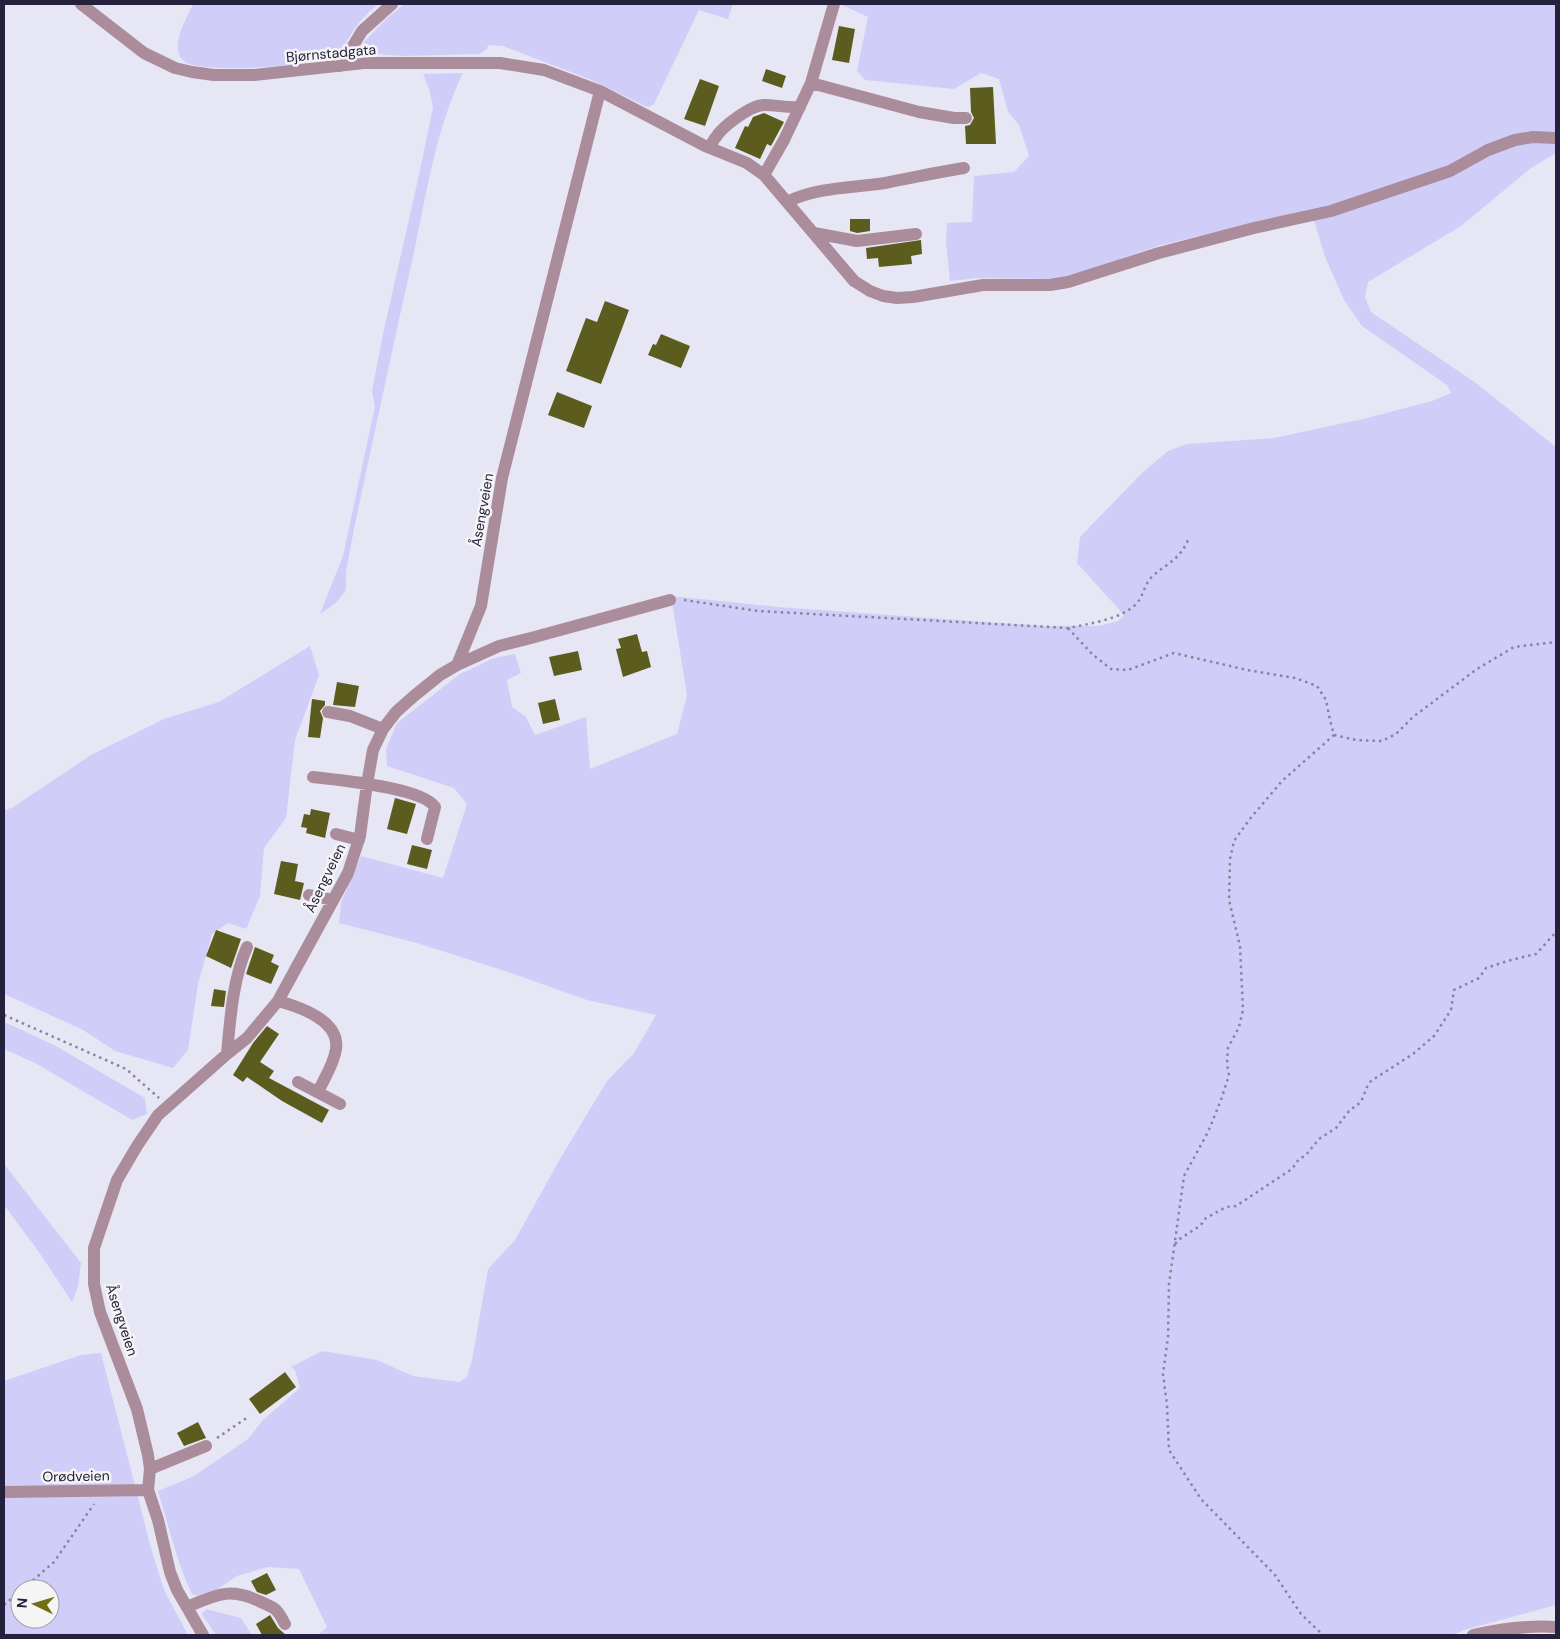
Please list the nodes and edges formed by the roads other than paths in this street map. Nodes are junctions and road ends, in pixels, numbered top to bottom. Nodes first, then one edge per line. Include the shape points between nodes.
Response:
1 (81, 4) edge
2 (392, 4) edge
3 (834, 4) edge
4 (341, 66) junction
5 (811, 83) junction
6 (600, 91) junction
7 (800, 107) junction
8 (966, 118) dead end
9 (1556, 138) edge
10 (710, 147) junction
11 (964, 168) dead end
12 (764, 175) junction
13 (787, 202) junction
14 (814, 233) junction
15 (916, 234) dead end
16 (670, 600) road end
17 (456, 665) junction
18 (328, 712) dead end
19 (383, 729) junction
20 (313, 777) dead end
21 (367, 784) junction
22 (336, 834) dead end
23 (427, 839) dead end
24 (359, 840) junction
25 (309, 895) dead end
26 (333, 900) junction
27 (247, 947) dead end
28 (278, 1000) junction
29 (227, 1054) junction
30 (298, 1082) dead end
31 (318, 1092) junction
32 (340, 1104) dead end
33 (206, 1446) road end
34 (150, 1470) junction
35 (148, 1490) junction
36 (4, 1492) edge
37 (187, 1606) junction
38 (285, 1624) dead end
39 (1556, 1627) edge
40 (203, 1635) edge
41 (1473, 1635) edge

1 - 4 street, Bjørnstadgata via 144,53 175,68 233,76
2 - 4 street via 362,31
3 - 5 street
4 - 6 street, Bjørnstadgata via 514,64 558,74
5 - 7 street
5 - 8 street via 919,112
6 - 10 street, Bjørnstadgata
6 - 17 street, Åsengveien via 502,478 481,606
7 - 10 street via 762,105 752,109 726,126
7 - 12 street
9 - 14 street, Bjørnstadgata via 1534,136 1514,140 1450,171 1331,211 1176,248 1059,284 983,285 913,297 883,296 854,281
10 - 12 street, Bjørnstadgata via 747,163
11 - 13 street via 824,190
12 - 13 street, Bjørnstadgata
13 - 14 street, Bjørnstadgata
14 - 15 street via 857,240
16 - 17 street via 499,646
17 - 19 street, Åsengveien via 414,696
18 - 19 street via 350,716
19 - 21 street, Åsengveien via 373,750
20 - 21 street
21 - 23 street via 429,800 434,813
21 - 24 street, Åsengveien
22 - 24 street
24 - 26 street, Åsengveien via 348,873
25 - 26 street
26 - 28 street, Åsengveien
27 - 29 street via 236,984
28 - 29 street, Åsengveien via 247,1038
28 - 31 street via 295,1006 331,1029 336,1050
29 - 34 street, Åsengveien via 158,1115 117,1180 94,1248 94,1284 100,1312 137,1409
30 - 31 street
31 - 32 street
33 - 34 street
34 - 35 street, Åsengveien
35 - 36 street, Orødveien
35 - 37 street, Åsengveien via 170,1572
37 - 38 street via 237,1593 277,1609
37 - 40 street, Åsengveien
39 - 41 street via 1526,1626

